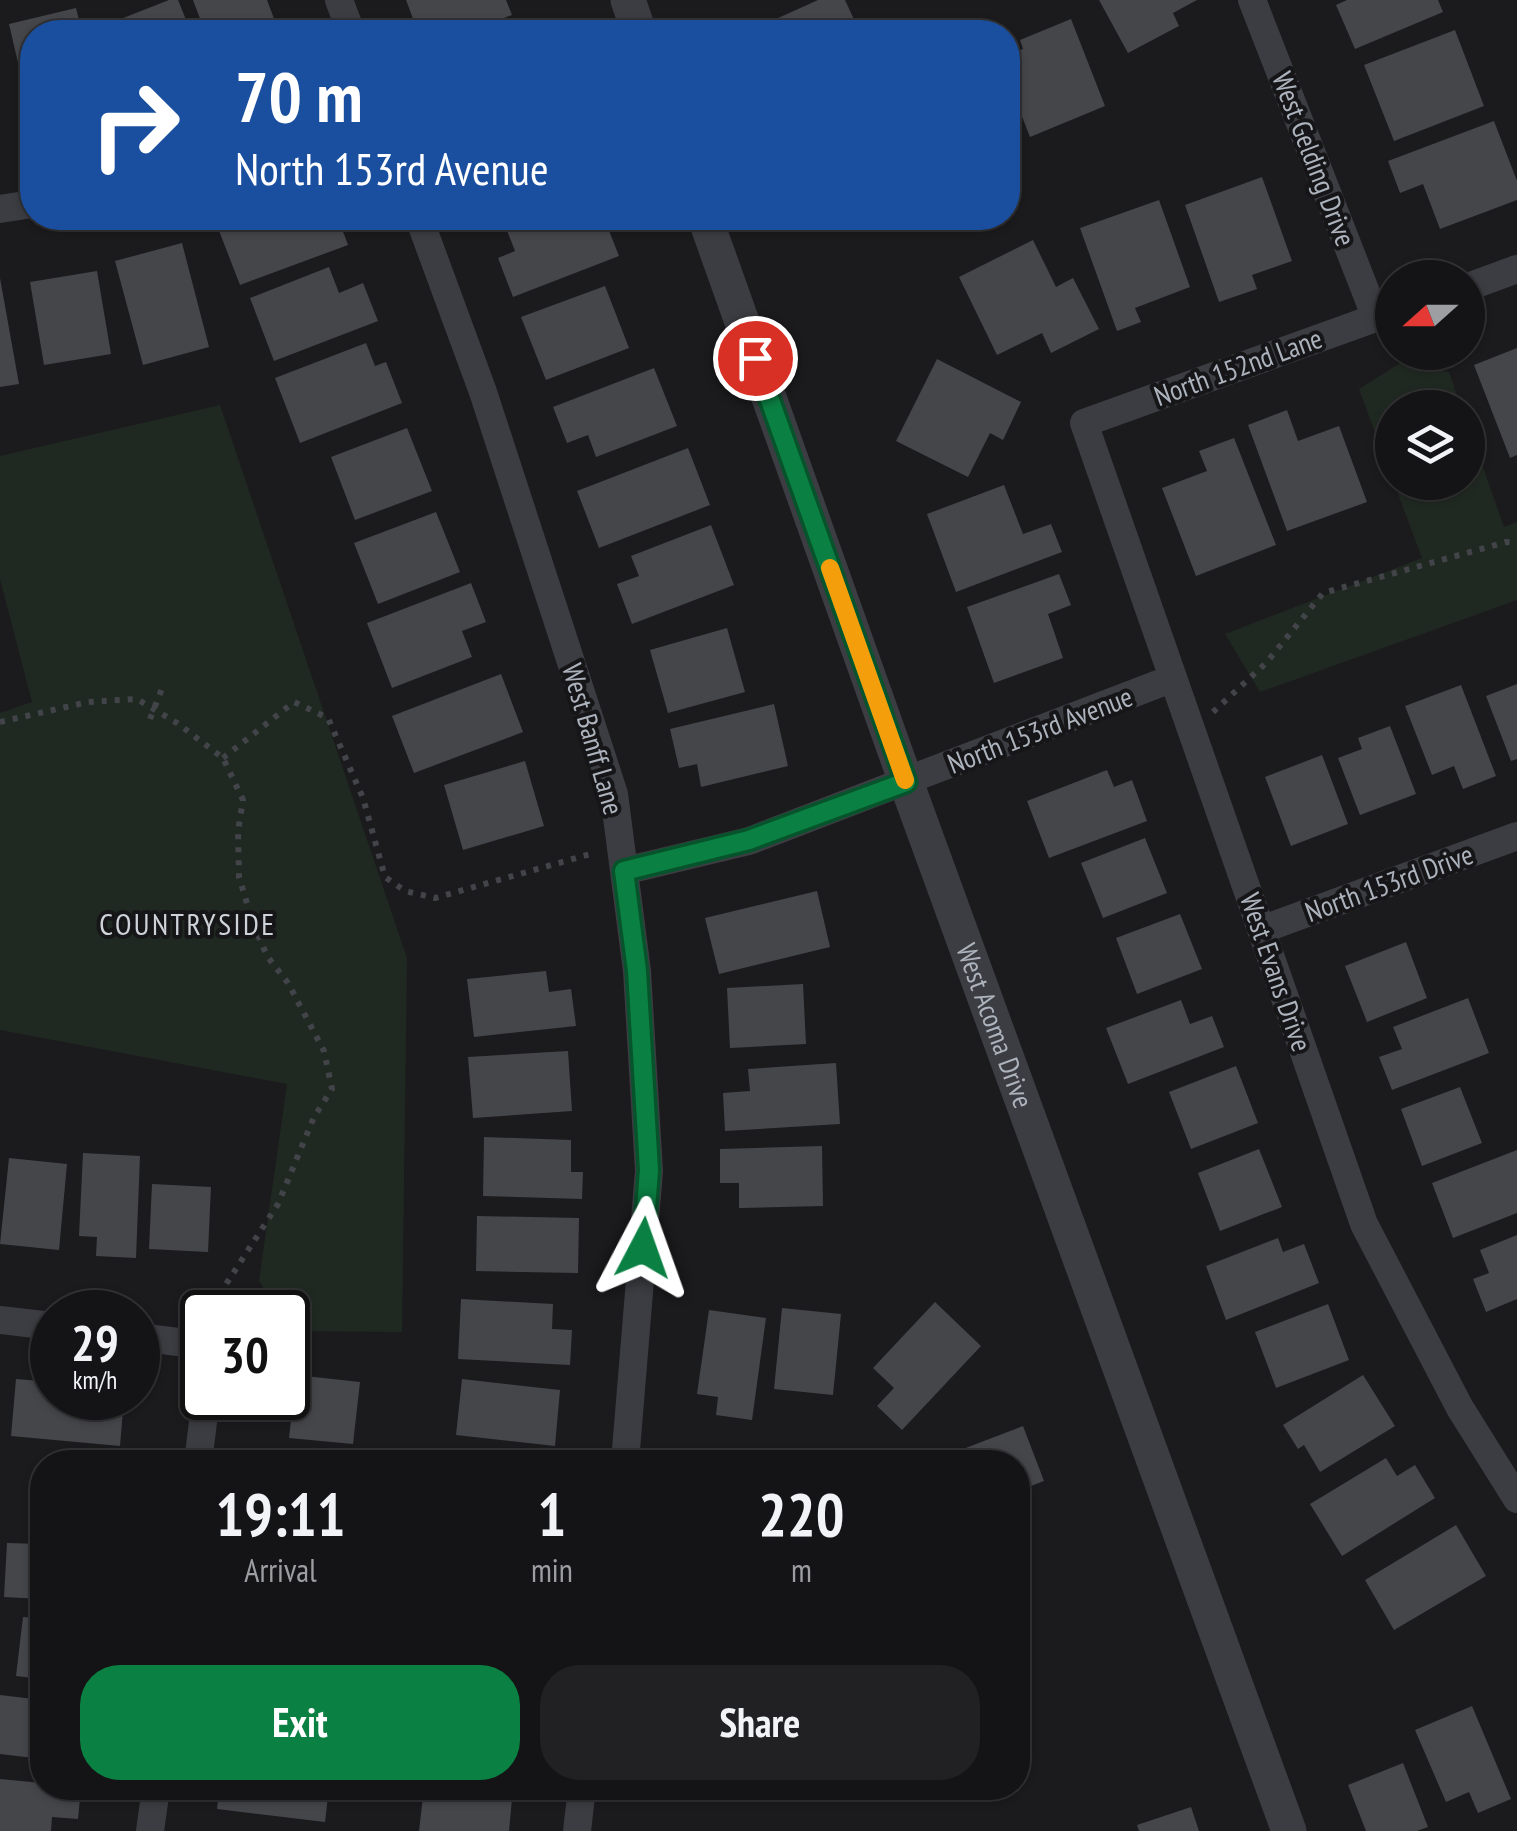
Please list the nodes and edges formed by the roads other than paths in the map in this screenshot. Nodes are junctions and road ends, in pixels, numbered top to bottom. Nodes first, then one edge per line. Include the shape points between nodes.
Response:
1 (1252, 0) edge
2 (423, 230) edge
3 (709, 230) edge
4 (1517, 270) edge
5 (1485, 280) edge
6 (1375, 294) edge
7 (1375, 318) edge
8 (1084, 423) joint
9 (1171, 679) junction
10 (906, 782) junction
11 (1517, 836) edge
12 (622, 859) junction
13 (1261, 930) junction
14 (0, 1320) edge
15 (30, 1323) edge
16 (203, 1420) edge
17 (200, 1450) edge
18 (626, 1450) edge
19 (1517, 1500) edge
20 (154, 1800) edge
21 (581, 1800) edge
22 (150, 1831) edge
23 (577, 1831) edge
24 (1289, 1831) edge

1 - 6 street, West Gelding Drive
2 - 12 street, West Banff Lane via 614,794
3 - 10 street, West Acoma Drive
4 - 5 street
7 - 8 street, North 152nd Lane
8 - 9 street, West Evans Drive
9 - 10 street, North 153rd Avenue
9 - 13 street, West Evans Drive
10 - 12 street, North 153rd Avenue via 749,840
10 - 24 street, West Acoma Drive
11 - 13 street, North 153rd Drive
12 - 18 street, West Banff Lane via 637,971 649,1170
13 - 19 street, West Evans Drive via 1364,1224 1460,1408
14 - 15 street
16 - 17 street
20 - 22 street
21 - 23 street

